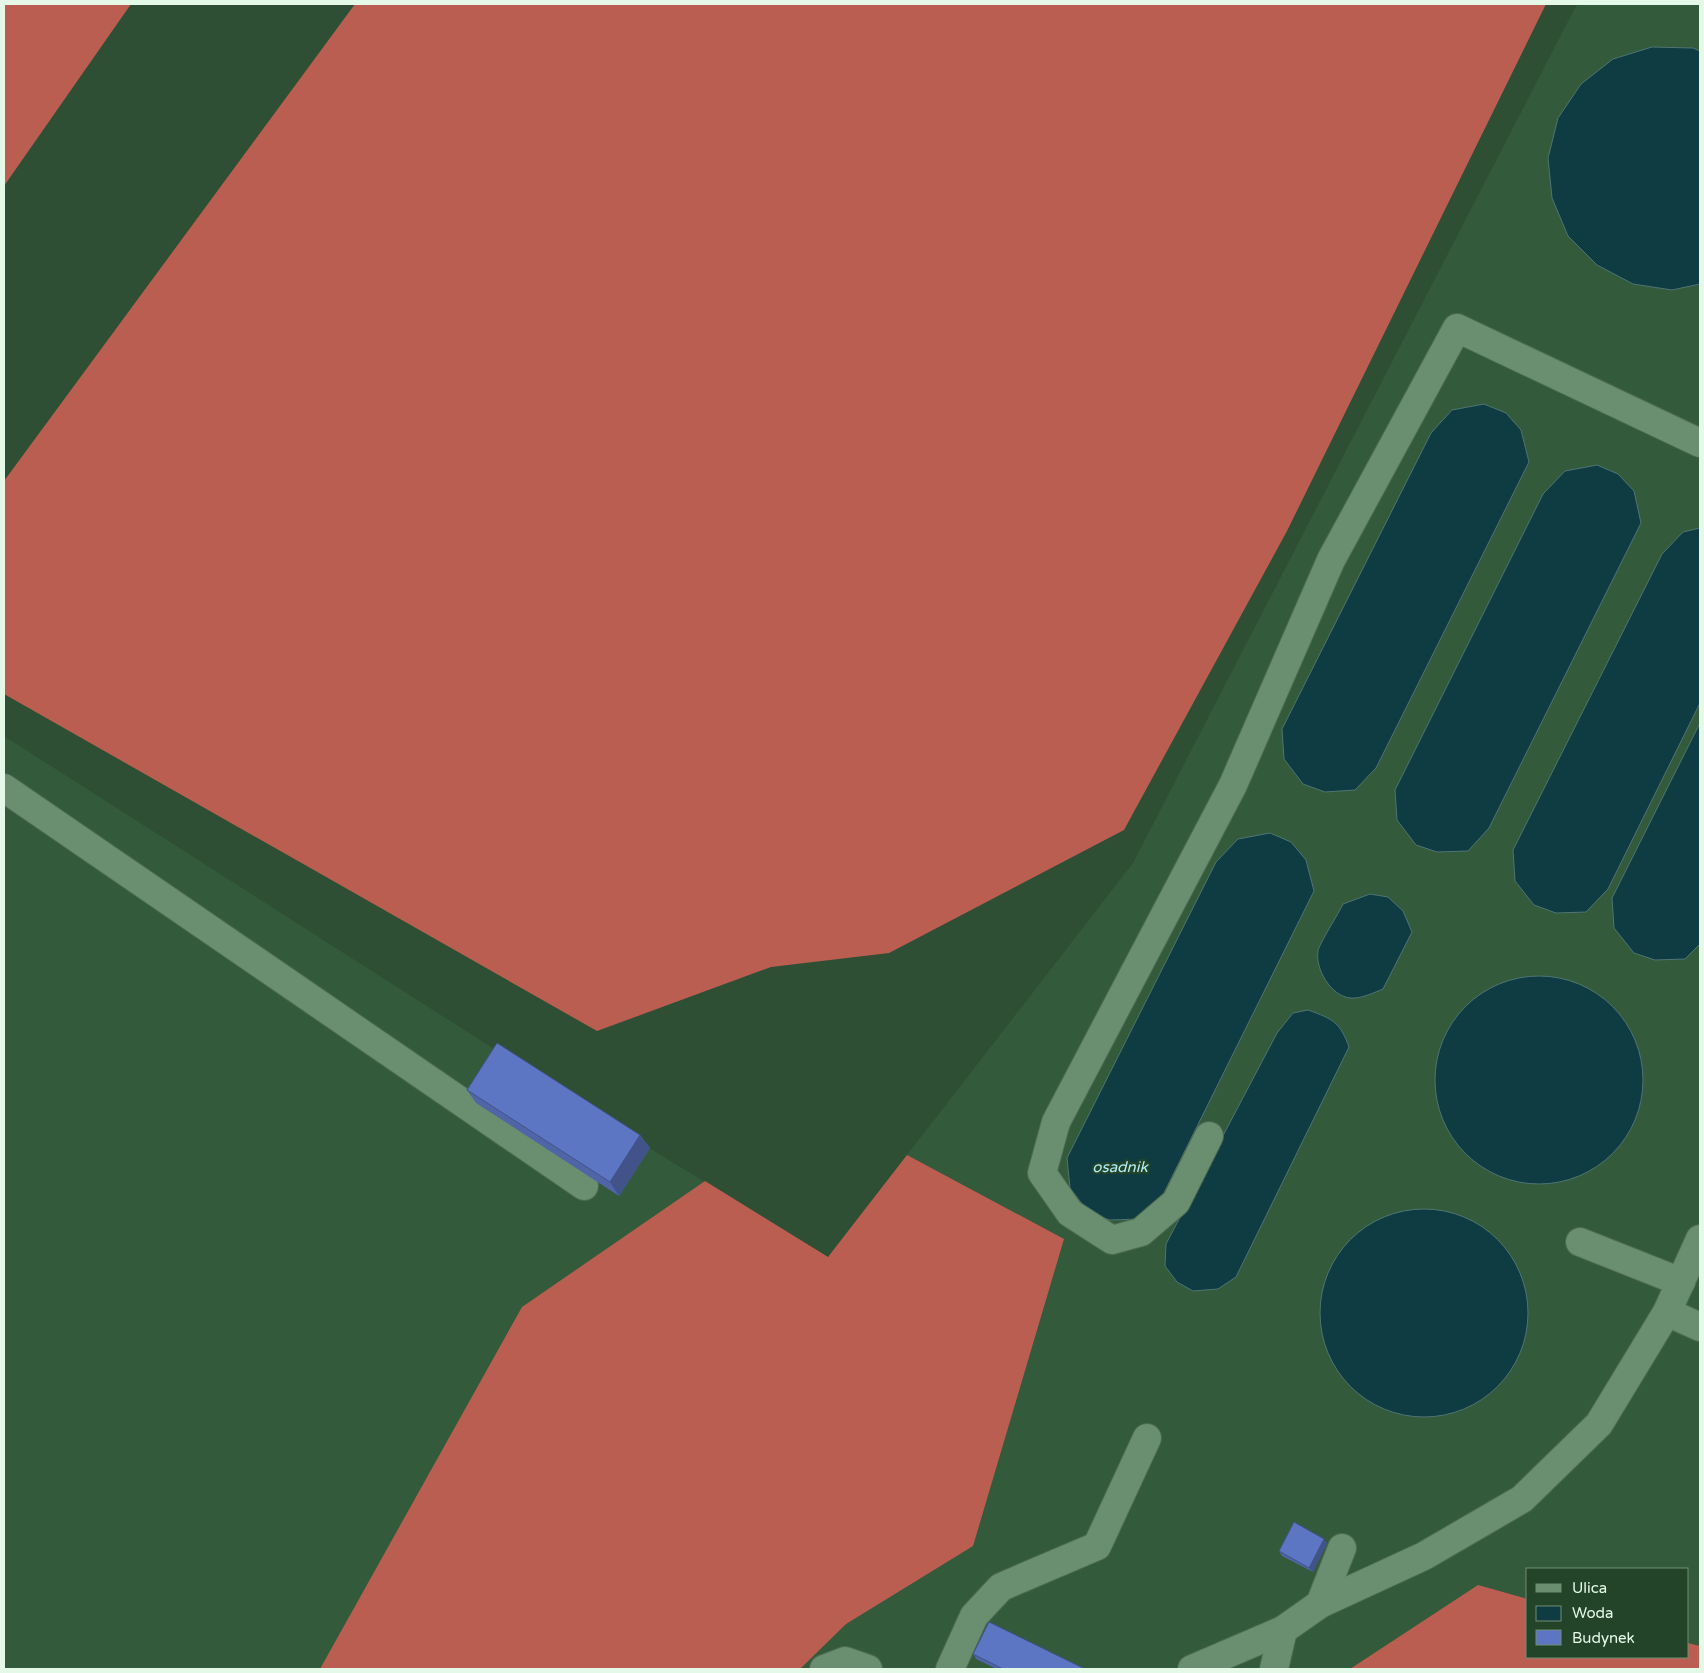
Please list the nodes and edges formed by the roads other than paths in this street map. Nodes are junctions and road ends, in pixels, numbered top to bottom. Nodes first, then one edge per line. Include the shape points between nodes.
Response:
1 (1700, 442) edge
2 (4, 788) edge
3 (1209, 1136) dead end
4 (584, 1186) edge
5 (1700, 1239) edge
6 (1580, 1242) dead end
7 (1681, 1282) junction
8 (1667, 1312) junction
9 (1700, 1327) edge
10 (1148, 1438) dead end
11 (1342, 1548) dead end
12 (1320, 1604) junction
13 (1283, 1630) junction
14 (824, 1669) edge
15 (868, 1669) edge
16 (950, 1669) edge
17 (1192, 1669) edge
18 (1274, 1669) edge

1 - 3 lane via 1457,328 1332,560 1233,785 1056,1122 1042,1173 1070,1213 1112,1240 1142,1232 1176,1202
2 - 4 lane
5 - 7 lane
6 - 7 lane
7 - 8 lane
8 - 9 lane
8 - 12 lane via 1599,1424 1522,1499 1424,1556
10 - 16 lane via 1097,1546 1001,1587 974,1616
11 - 12 lane
12 - 13 lane
13 - 17 lane
13 - 18 lane
14 - 15 lane via 845,1661

